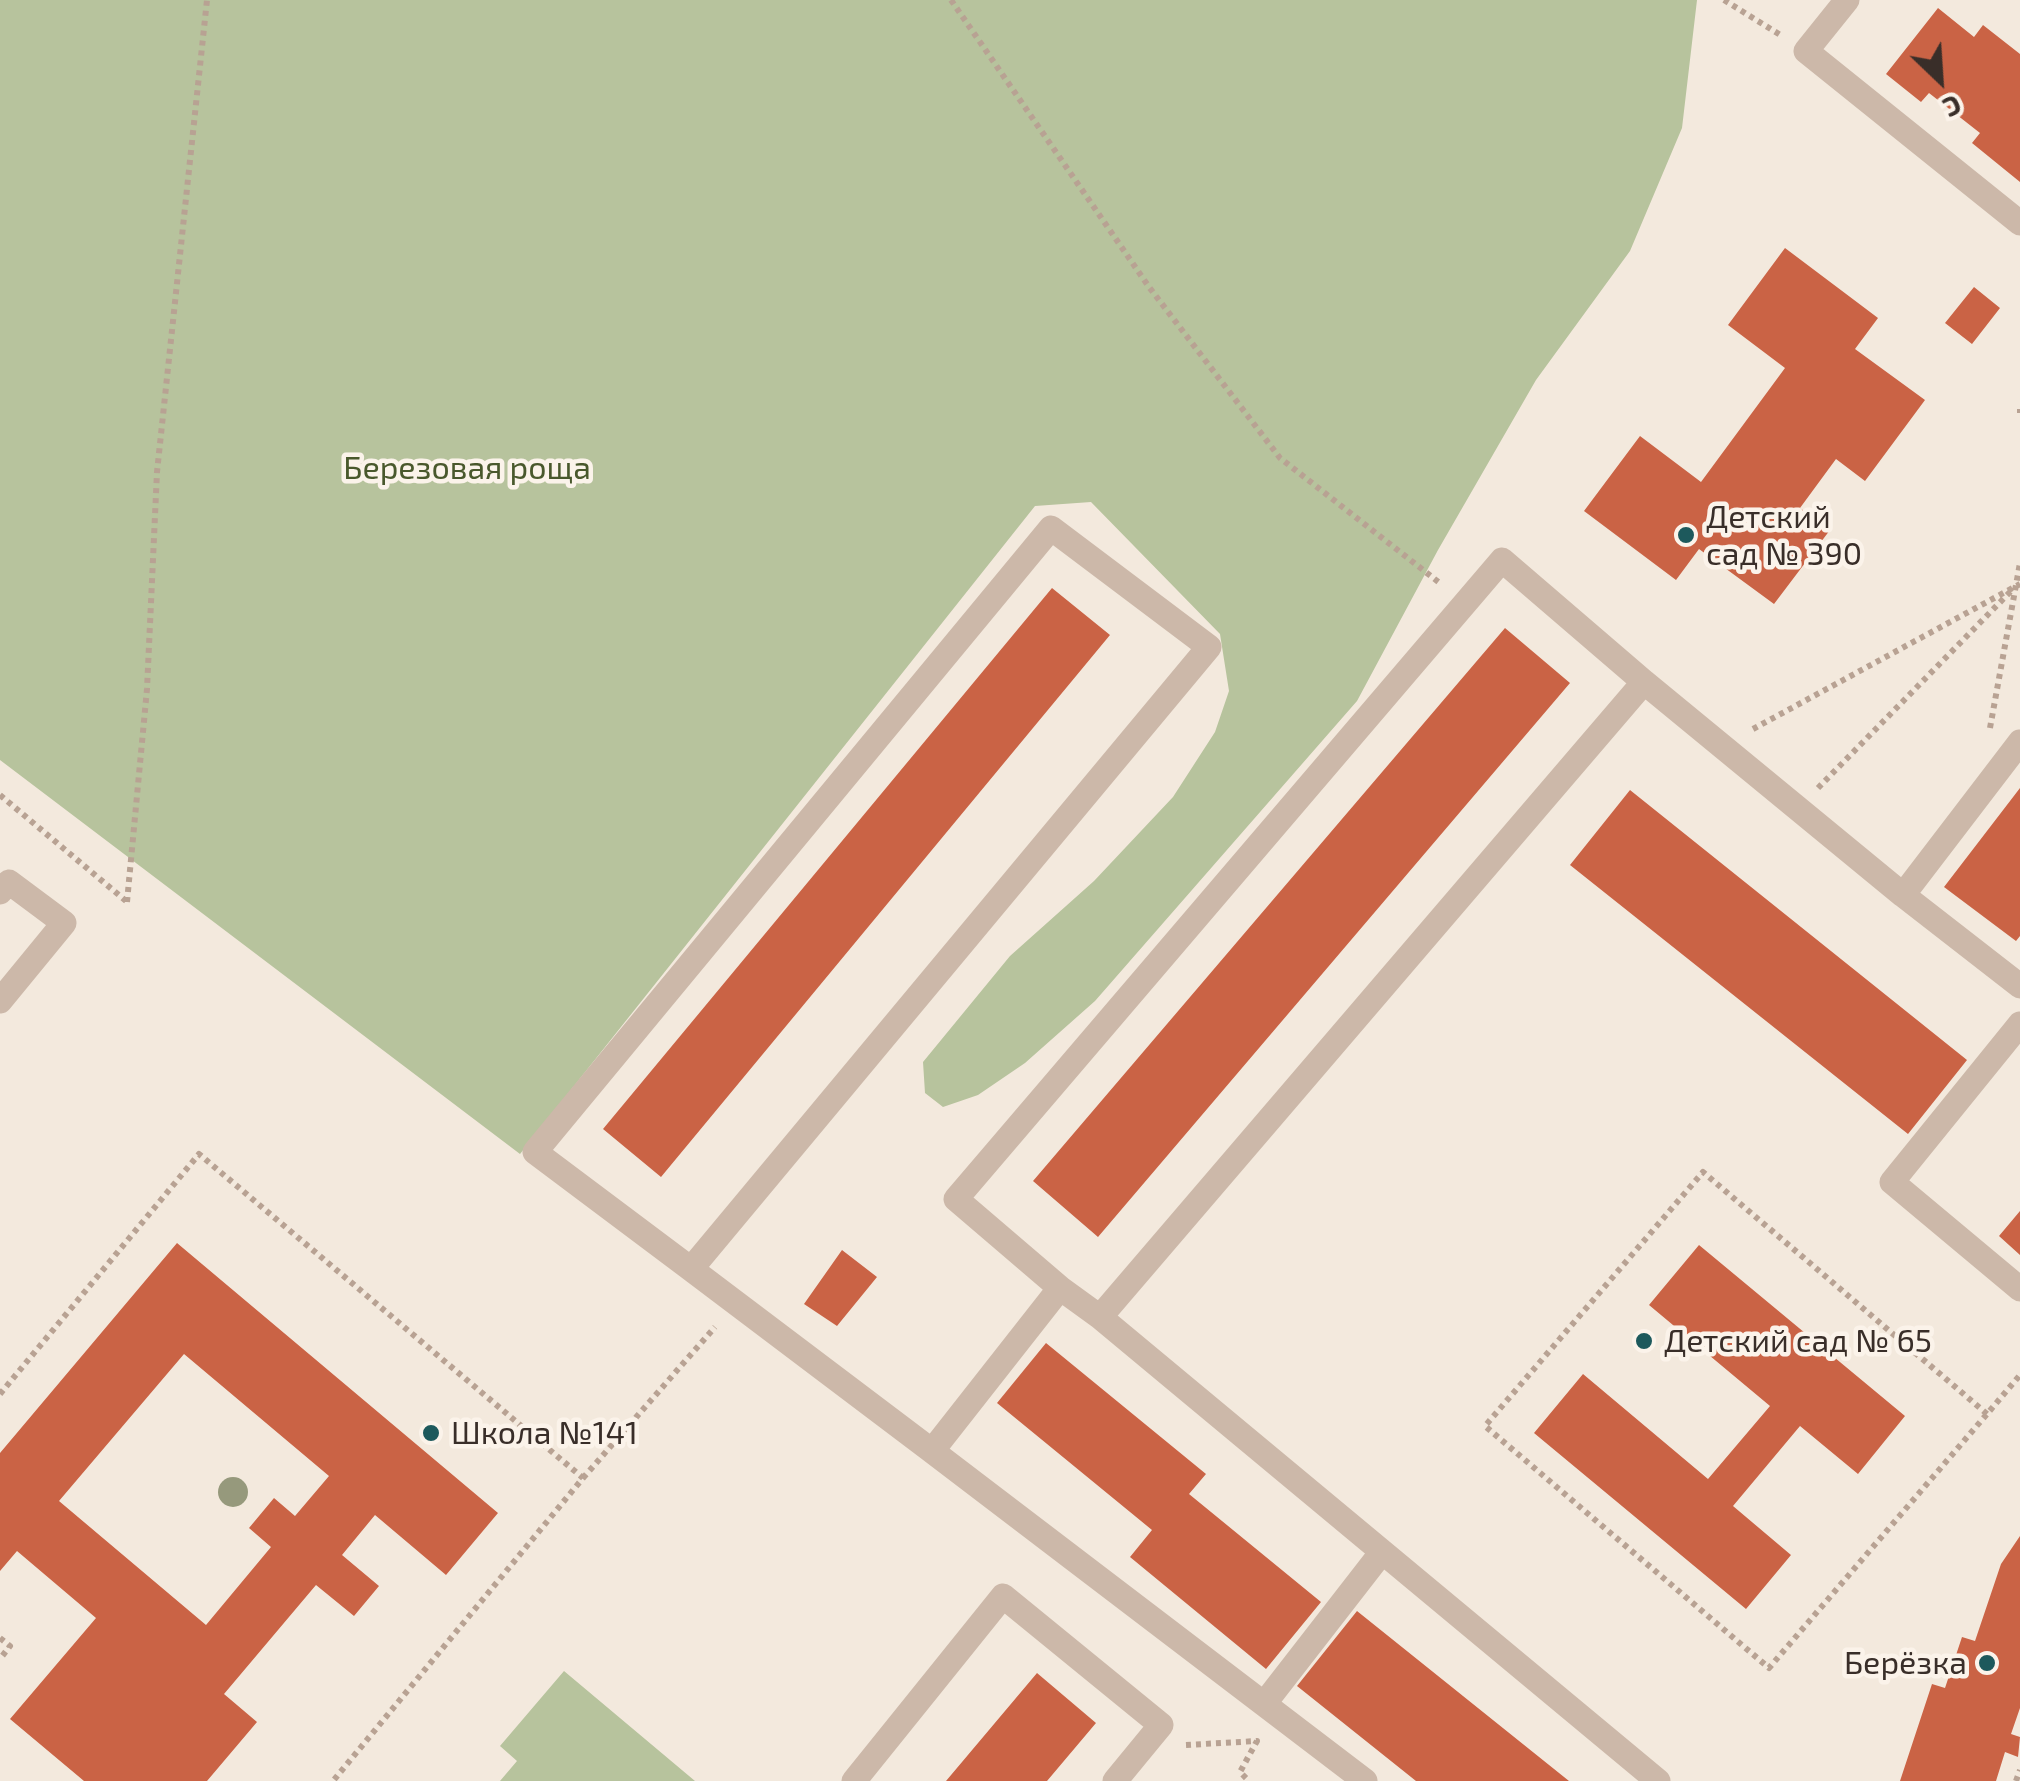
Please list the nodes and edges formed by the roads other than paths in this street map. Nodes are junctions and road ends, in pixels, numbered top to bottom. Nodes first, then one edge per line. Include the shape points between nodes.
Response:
1 (1847, 0) edge
2 (2020, 223) edge
3 (1644, 682) junction
4 (2020, 742) edge
5 (0, 892) edge
6 (1903, 896) junction
7 (2020, 986) edge
8 (0, 1001) edge
9 (2020, 1024) edge
10 (691, 1268) junction
11 (1060, 1288) junction
12 (2020, 1289) edge
13 (1100, 1317) junction
14 (932, 1451) junction
15 (1382, 1552) junction
16 (1264, 1704) junction
17 (854, 1781) edge
18 (1115, 1781) edge
19 (1365, 1781) edge
20 (1658, 1781) edge

1 - 2 lane via 1806,51
3 - 6 lane
3 - 11 lane via 1502,560 956,1199
3 - 13 lane
4 - 6 lane
5 - 8 lane via 9,882 64,923
6 - 7 lane
9 - 12 lane via 1892,1182
10 - 10 lane via 1210,647 1051,528 536,1152
10 - 14 lane
11 - 13 lane
11 - 14 lane
13 - 15 lane
14 - 16 lane
15 - 16 lane
15 - 20 lane
16 - 19 lane
17 - 18 lane via 1003,1596 1161,1725

